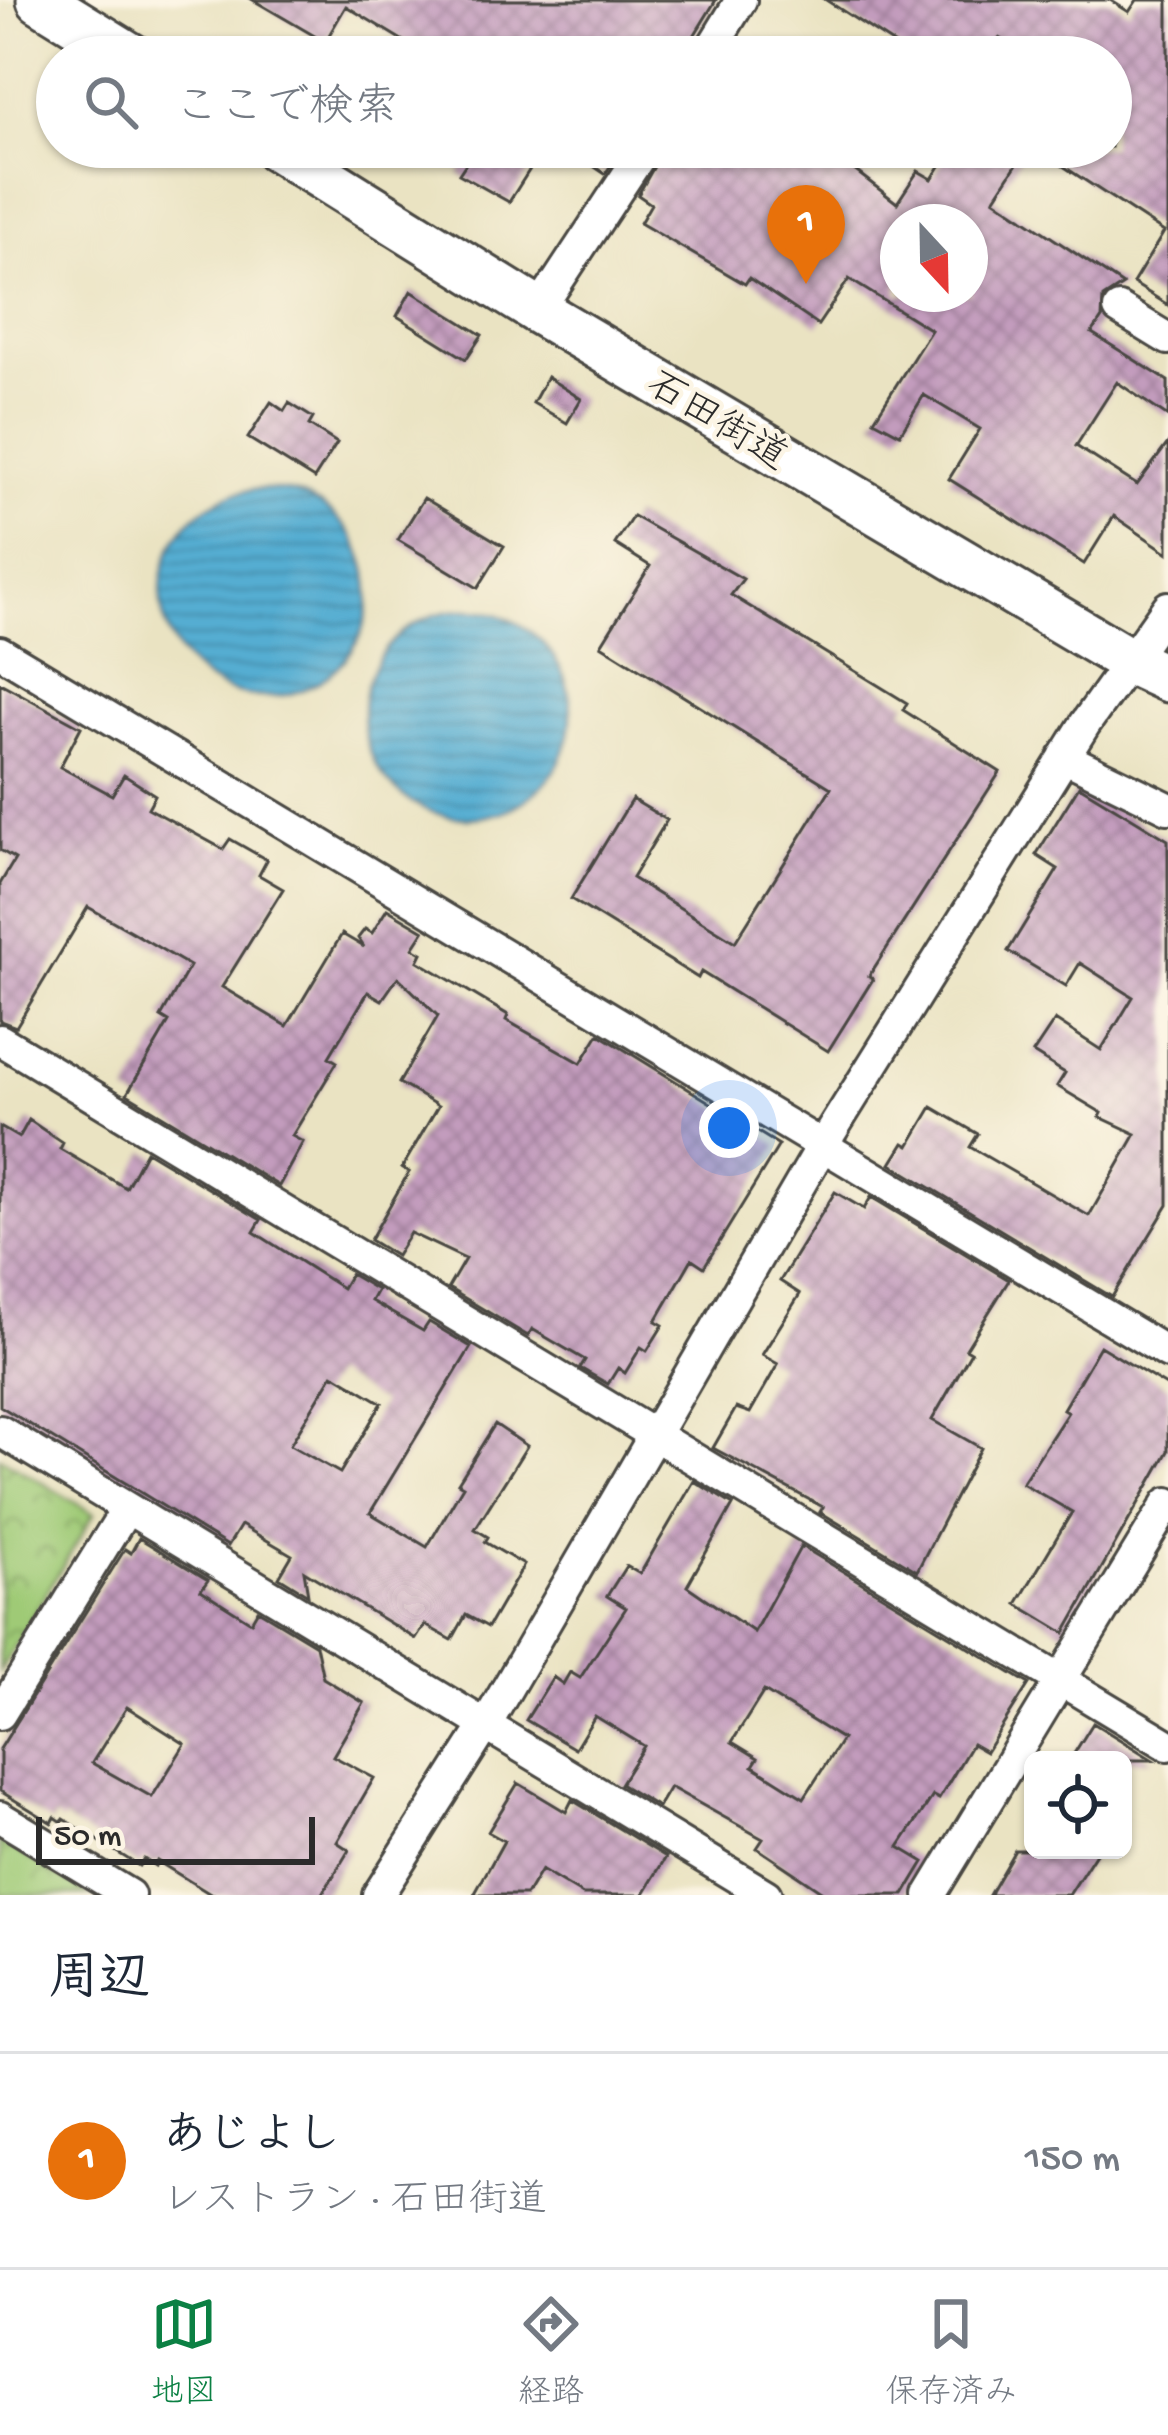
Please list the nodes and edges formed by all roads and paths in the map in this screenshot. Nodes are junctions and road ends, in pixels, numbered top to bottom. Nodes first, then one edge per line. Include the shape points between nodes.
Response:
1 (40, 0) edge
2 (741, 0) edge
3 (98, 36) edge
4 (719, 36) edge
5 (309, 168) edge
6 (632, 168) edge
7 (1119, 309) dead end
8 (538, 311) junction
9 (1168, 339) edge
10 (1168, 608) edge
11 (0, 652) edge
12 (1149, 671) edge
13 (1064, 757) junction
14 (1168, 808) edge
15 (0, 1040) edge
16 (824, 1143) junction
17 (1168, 1353) edge
18 (0, 1431) edge
19 (657, 1436) junction
20 (1168, 1503) edge
21 (127, 1508) junction
22 (1063, 1680) junction
23 (0, 1714) edge
24 (487, 1723) junction
25 (1168, 1745) edge
26 (0, 1817) edge
27 (129, 1895) edge
28 (378, 1895) edge
29 (766, 1895) edge
30 (930, 1895) edge

1 - 3 street
2 - 4 street
5 - 8 street, 石田街道
6 - 8 street
7 - 9 street
8 - 12 street, 石田街道
10 - 12 street
11 - 16 street
12 - 13 street
13 - 14 street
13 - 16 street
15 - 19 street
16 - 17 street
16 - 19 street
18 - 21 street
19 - 22 street
19 - 24 street
20 - 22 street
21 - 23 street
21 - 24 street
22 - 25 street
22 - 30 street
24 - 28 street
24 - 29 street
26 - 27 street

